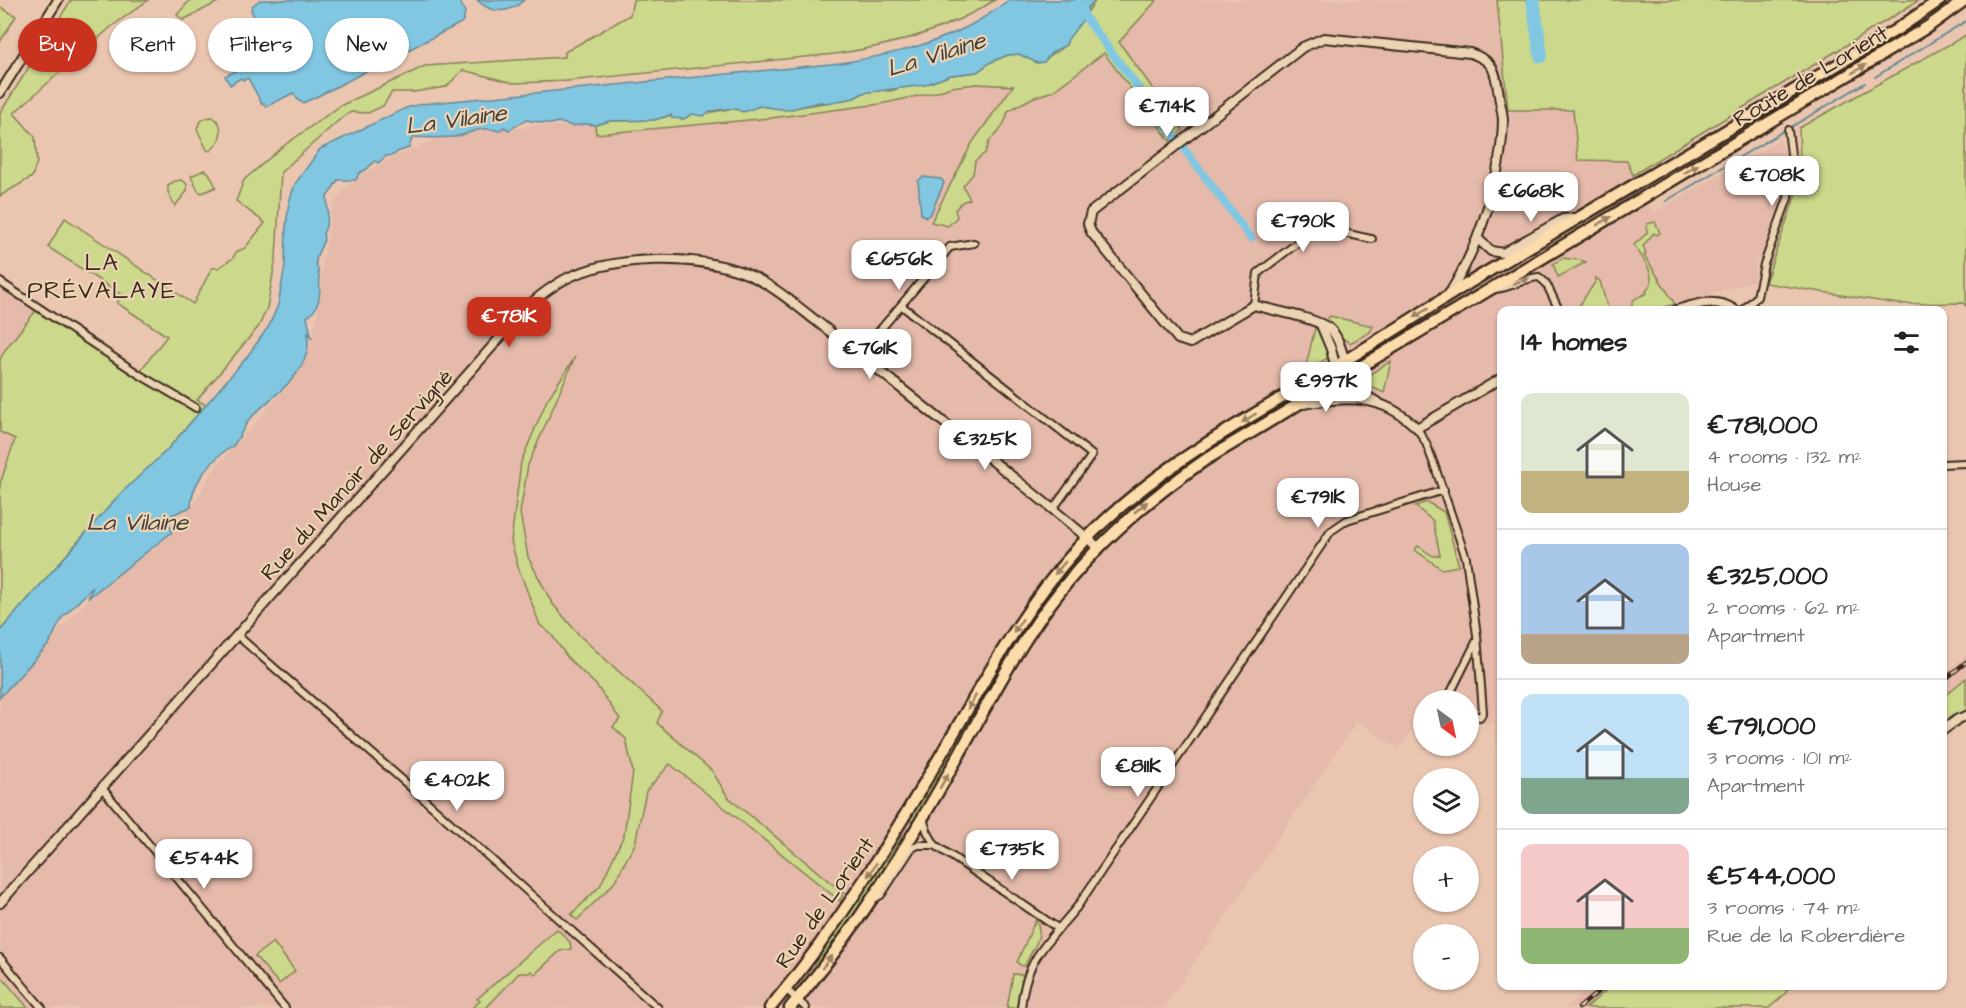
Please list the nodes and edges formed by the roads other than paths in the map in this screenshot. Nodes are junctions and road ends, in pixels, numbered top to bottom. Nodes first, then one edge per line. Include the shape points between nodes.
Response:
1 (58, 0) edge
2 (1940, 0) edge
3 (1965, 0) edge
4 (0, 93) edge
5 (1788, 130) dead end
6 (1667, 166) joint
7 (1641, 199) joint
8 (1582, 217) junction
9 (1372, 239) dead end
10 (1478, 239) junction
11 (975, 243) dead end
12 (0, 282) edge
13 (1488, 290) junction
14 (1448, 296) junction
15 (902, 306) junction
16 (1254, 306) junction
17 (1557, 306) edge
18 (1691, 306) edge
19 (1728, 306) edge
20 (1747, 306) edge
21 (860, 355) junction
22 (1339, 364) junction
23 (1350, 374) junction
24 (1339, 381) junction
25 (1497, 381) edge
26 (1352, 398) junction
27 (1380, 404) junction
28 (1298, 405) junction
29 (196, 408) dead end
30 (1417, 428) junction
31 (1198, 449) junction
32 (1205, 460) junction
33 (1966, 463) edge
34 (1947, 464) edge
35 (1444, 490) junction
36 (1053, 508) junction
37 (1087, 538) junction
38 (1098, 548) junction
39 (238, 636) junction
40 (1477, 641) junction
41 (991, 670) junction
42 (1000, 679) junction
43 (1452, 690) edge
44 (1966, 716) edge
45 (1479, 717) edge
46 (1947, 727) edge
47 (102, 788) junction
48 (906, 816) junction
49 (923, 818) junction
50 (914, 832) junction
51 (935, 845) junction
52 (873, 900) junction
53 (0, 903) edge
54 (1059, 929) junction
55 (0, 958) edge
56 (786, 989) junction
57 (798, 999) junction
58 (42, 1008) edge
59 (285, 1008) edge
60 (658, 1008) edge
61 (770, 1008) edge
62 (790, 1008) edge
63 (806, 1008) edge
64 (1021, 1008) edge

1 - 4 street
2 - 6 main road, Route de Lorient
7 -> 3 main road, Route de Lorient via 1910,38
5 - 20 street via 1792,162 1788,198 1764,264 1757,297
6 - 8 main road, Rue de Lorient
13 -> 7 main road, Rue de Lorient
8 - 10 street via 1563,219 1503,254 1491,251
8 - 14 main road, Rue de Lorient
9 - 16 street via 1324,231 1309,234 1258,273
10 - 14 street
10 - 16 street via 1498,161 1503,120 1494,69 1485,58 1470,53 1324,38 1303,47 1091,212 1091,232 1178,339 1190,343
11 - 15 street via 951,247
12 - 29 street via 131,370
13 -> 17 street via 1539,277
13 - 23 main road, Rue de Lorient
14 -> 22 main road, Rue de Lorient
15 - 21 street
15 - 36 street via 1092,455
16 - 22 street via 1331,329
18 - 19 street via 1713,302
21 - 36 street, Rue du Manoir de Servigné
21 - 39 street, Rue du Manoir de Servigné via 765,283 721,266 655,261 573,275 529,305
22 - 23 street
22 - 24 street
22 -> 31 main road, Rue de Lorient
23 - 24 main road, Rue de Lorient
23 - 27 street via 1360,391
24 - 26 street
24 - 28 main road, Rue de Lorient
25 - 30 street
26 - 27 street
26 - 28 street
27 - 30 street via 1397,411
28 - 32 main road, Rue de Lorient
30 - 35 street
31 - 32 main road
31 - 37 main road, Rue de Lorient via 1144,487
38 -> 32 main road, Rue de Lorient via 1150,500
33 - 34 street
35 - 40 street via 1466,558
35 - 54 street via 1347,520 1331,531
36 - 37 street, Rue du Manoir de Servigné
37 - 38 street, Rue du Manoir de Servigné
37 -> 41 main road, Rue de Lorient via 1035,600
38 - 42 main road, Rue de Lorient via 1045,610
39 - 47 street, Rue du Manoir de Servigné
39 - 60 street
40 - 43 street
40 - 45 street via 1483,712
41 - 42 street
41 -> 48 main road, Rue de Lorient
49 -> 42 main road, Rue de Lorient
44 - 46 street
47 - 53 street, Rue du Manoir de Servigné
47 - 59 street
48 - 50 street
48 -> 56 main road, Rue de Lorient via 842,916
49 - 50 main road, Rue de Lorient
49 - 51 street
50 - 52 main road, Rue de Lorient
51 - 52 street, Rue de Lorient via 911,849 881,895
51 - 54 street
57 -> 52 main road, Rue de Lorient
54 - 64 street via 1043,945 1029,970
55 - 58 street
56 - 57 street
56 - 61 main road, Rue de Lorient
57 - 62 main road, Rue de Lorient
57 - 63 street

